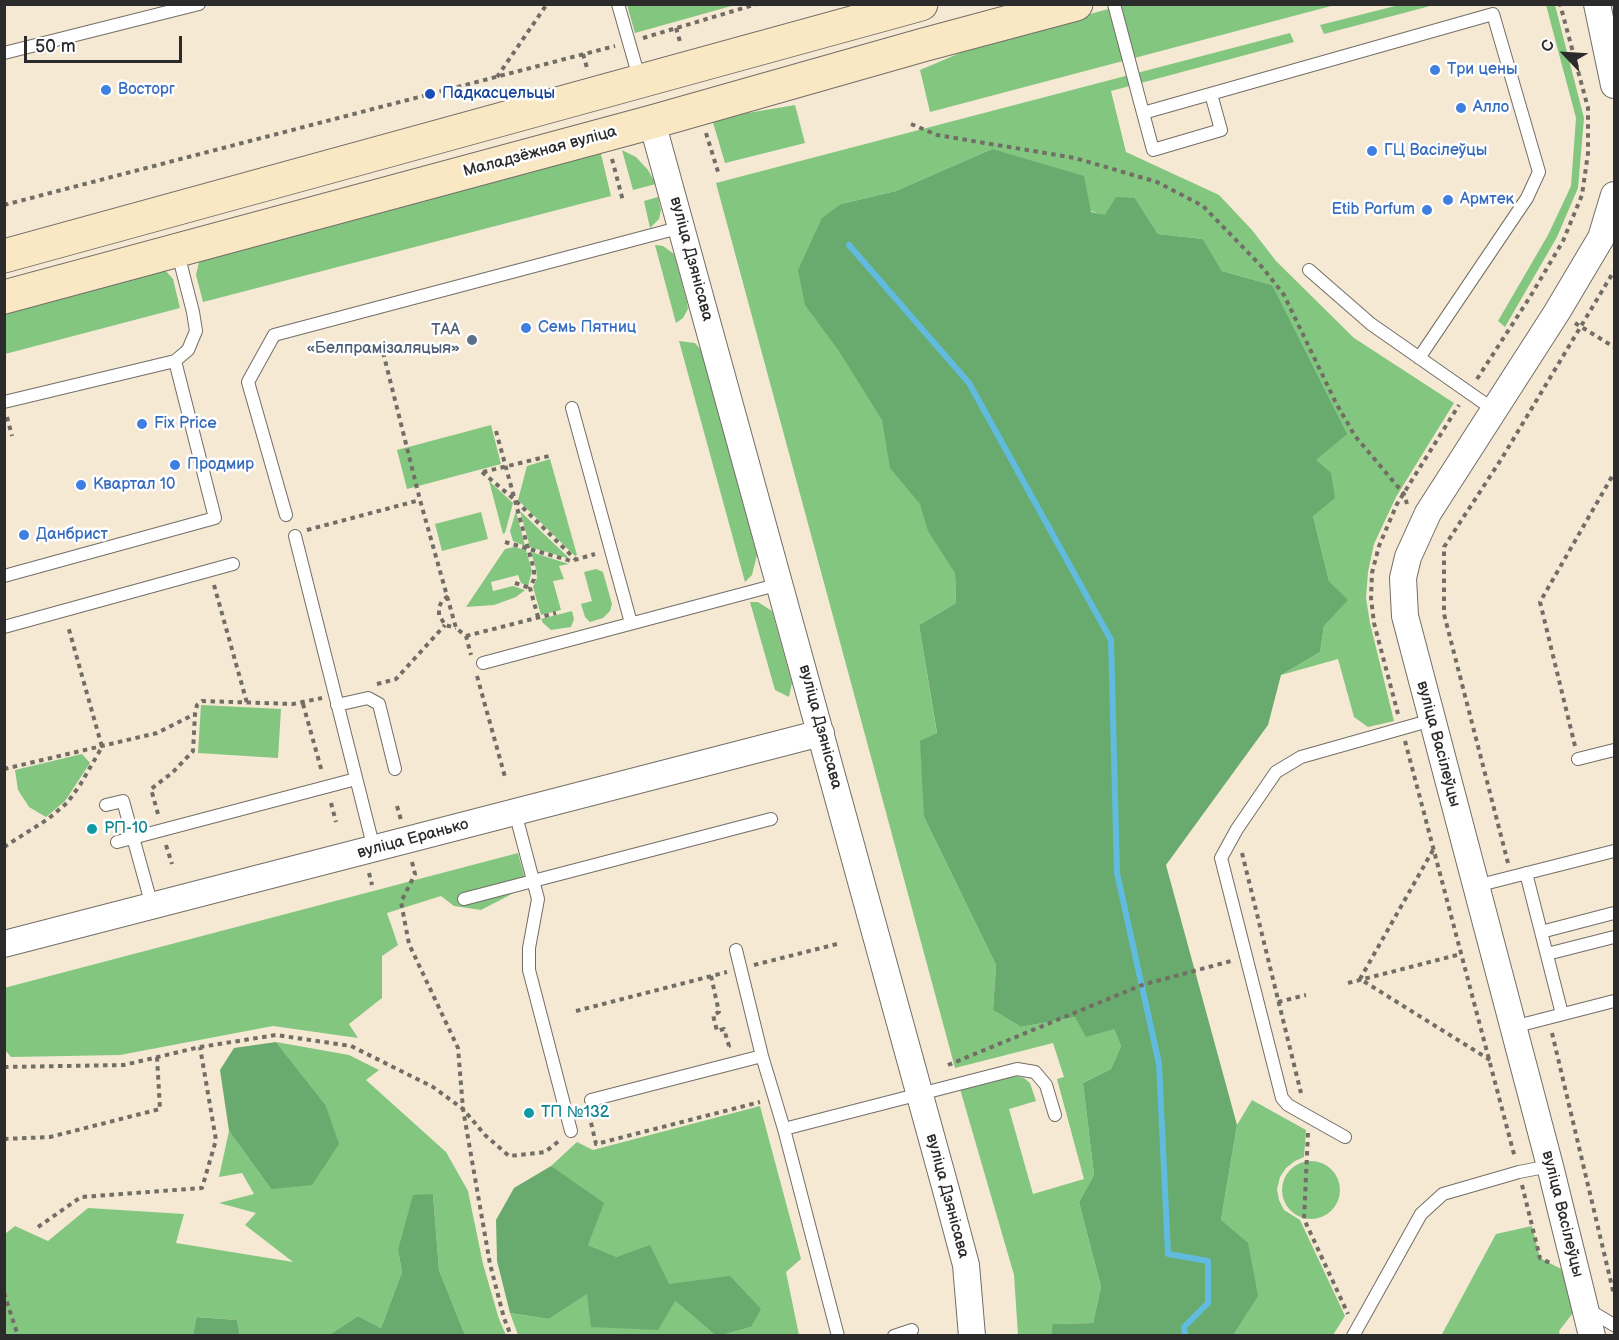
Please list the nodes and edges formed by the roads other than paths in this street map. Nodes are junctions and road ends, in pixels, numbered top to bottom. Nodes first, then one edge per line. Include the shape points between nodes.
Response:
1 (199, 4) edge
2 (618, 4) edge
3 (1076, 4) edge
4 (1114, 4) edge
5 (1597, 4) edge
6 (915, 5) edge
7 (923, 45) junction
8 (4, 53) edge
9 (641, 82) junction
10 (1614, 85) edge
11 (1211, 94) junction
12 (1143, 113) junction
13 (652, 122) junction
14 (1613, 208) edge
15 (682, 227) junction
16 (177, 250) junction
17 (4, 256) edge
18 (1309, 270) dead end
19 (4, 297) edge
20 (1419, 358) junction
21 (175, 361) junction
22 (4, 402) edge
23 (572, 408) dead end
24 (1494, 410) junction
25 (286, 515) dead end
26 (301, 534) road end
27 (233, 564) dead end
28 (4, 576) edge
29 (780, 584) junction
30 (631, 623) junction
31 (4, 627) edge
32 (477, 663) road end
33 (336, 700) junction
34 (1432, 720) junction
35 (821, 733) junction
36 (1614, 750) edge
37 (1578, 759) road end
38 (395, 769) dead end
39 (356, 779) junction
40 (106, 805) dead end
41 (515, 812) junction
42 (771, 819) dead end
43 (133, 838) junction
44 (117, 842) dead end
45 (374, 849) junction
46 (1614, 851) edge
47 (1526, 873) junction
48 (534, 880) junction
49 (1476, 886) junction
50 (464, 899) dead end
51 (152, 906) junction
52 (1614, 913) edge
53 (1541, 932) junction
54 (1614, 937) edge
55 (4, 944) edge
56 (736, 950) dead end
57 (1547, 954) junction
58 (1614, 1001) edge
59 (1562, 1014) junction
60 (1513, 1026) junction
61 (762, 1056) junction
62 (919, 1093) junction
63 (589, 1102) road end
64 (1055, 1115) dead end
65 (784, 1129) junction
66 (571, 1131) road end
67 (1345, 1137) dead end
68 (1550, 1166) junction
69 (1586, 1309) junction
70 (1614, 1325) edge
71 (912, 1330) dead end
72 (838, 1335) edge
73 (894, 1335) edge
74 (972, 1335) edge
75 (1353, 1335) edge
76 (1592, 1335) edge

1 - 8 lane
2 - 9 lane
3 - 7 main road, Маладзёжная вуліца
4 - 12 lane
5 - 10 street
6 - 7 main road
6 - 9 main road
7 - 13 main road, Маладзёжная вуліца
9 - 13 main road
9 - 17 main road
11 - 12 lane
11 - 12 lane via 1221,130 1153,150
11 - 20 lane via 1493,14 1539,172 1527,198
13 - 15 street, вуліца Дзянісава
13 - 16 main road, Маладзёжная вуліца
14 - 24 street, вуліца Васілеўцы via 1601,238
15 - 25 lane via 274,335 248,382
15 - 29 street, вуліца Дзянісава
16 - 19 main road, Маладзёжная вуліца
16 - 21 lane via 196,331 188,350
18 - 20 lane via 1371,324
20 - 24 lane
21 - 22 lane
21 - 28 lane via 215,518
23 - 30 lane
24 - 34 street, вуліца Васілеўцы via 1418,533 1403,578 1405,616
26 - 33 lane
27 - 31 lane
29 - 30 lane
29 - 35 street, вуліца Дзянісава
30 - 32 lane
33 - 38 lane via 368,698 379,704
33 - 39 lane
34 - 49 street, вуліца Васілеўцы
34 - 67 lane via 1301,757 1276,772 1221,858 1282,1098
35 - 41 street, вуліца Еранько
35 - 62 street, вуліца Дзянісава
36 - 37 lane
39 - 43 lane
39 - 45 lane
40 - 43 lane via 123,801
41 - 45 street, вуліца Еранько
41 - 48 lane
42 - 48 lane
43 - 44 lane
43 - 51 lane
45 - 51 street, вуліца Еранько
46 - 47 lane
47 - 49 lane
47 - 53 lane
48 - 50 lane
48 - 66 lane via 538,899 529,970
49 - 60 street, вуліца Васілеўцы
51 - 55 street, вуліца Еранько
52 - 53 lane
53 - 57 lane
54 - 57 lane
56 - 61 lane
57 - 59 lane
58 - 59 lane
59 - 60 lane
60 - 68 street, вуліца Васілеўцы
61 - 63 lane
61 - 65 lane
62 - 64 lane via 1026,1070 1035,1072 1046,1085
62 - 65 lane
62 - 74 street, вуліца Дзянісава via 966,1265
65 - 72 lane
68 - 69 street, вуліца Васілеўцы
68 - 75 lane via 1443,1194 1421,1214
69 - 70 lane
69 - 76 street, вуліца Васілеўцы
71 - 73 lane

